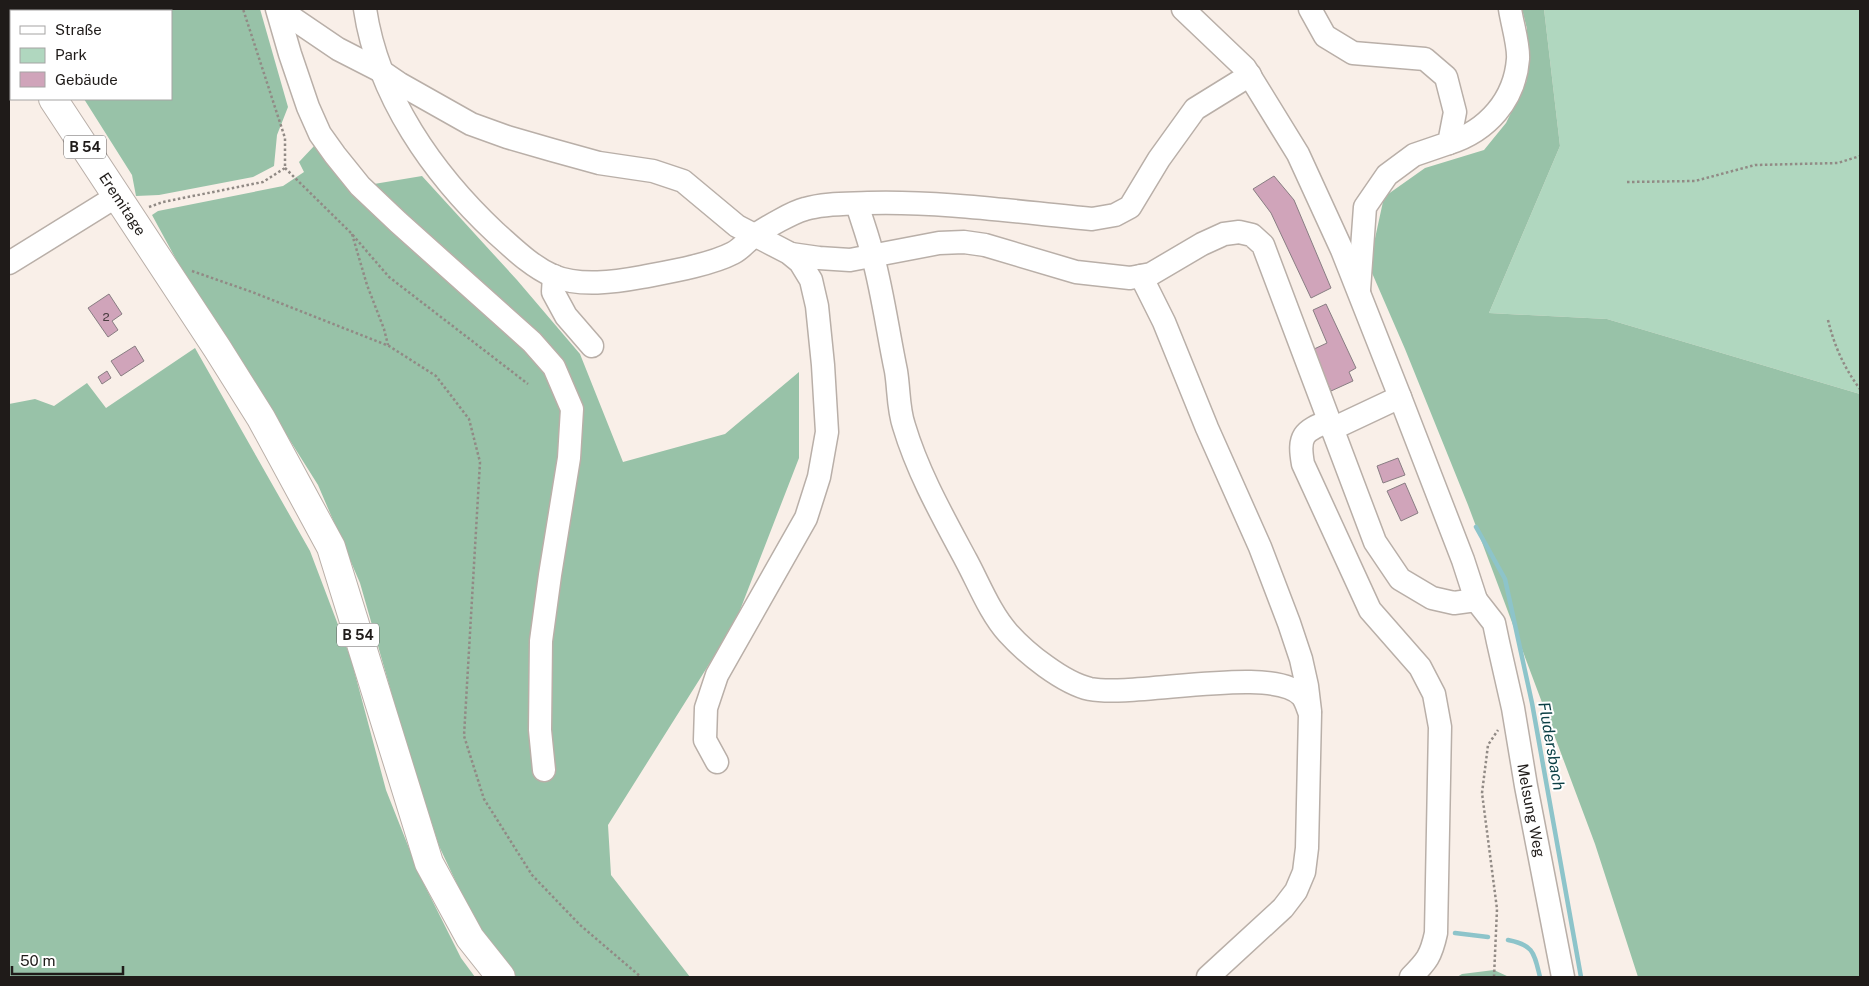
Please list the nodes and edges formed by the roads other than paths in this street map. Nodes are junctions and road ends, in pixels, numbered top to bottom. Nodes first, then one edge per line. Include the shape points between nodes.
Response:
1 (278, 9) edge
2 (365, 9) edge
3 (1183, 9) edge
4 (1310, 9) edge
5 (1510, 9) edge
6 (381, 71) junction
7 (1250, 76) junction
8 (54, 100) edge
9 (1449, 143) junction
10 (857, 204) junction
11 (123, 205) junction
12 (754, 235) junction
13 (791, 254) junction
14 (873, 257) junction
15 (9, 263) edge
16 (554, 276) junction
17 (1140, 276) junction
18 (1359, 293) junction
19 (592, 346) dead end
20 (1400, 397) junction
21 (1331, 425) junction
22 (1476, 600) junction
23 (1310, 714) junction
24 (717, 762) dead end
25 (544, 770) dead end
26 (501, 977) edge
27 (1208, 977) edge
28 (1410, 977) edge
29 (1563, 977) edge

1 - 6 street via 338,49
1 - 25 street via 308,107 320,134 335,155 360,186 532,342 554,367 572,409 569,458 542,641 540,730
2 - 6 street
3 - 7 street
4 - 9 street via 1325,36 1353,53 1424,59 1446,77 1455,112
5 - 9 street via 1518,58 1510,93 1492,118 1465,138
6 - 12 street via 471,124 599,163 653,171 683,181 721,214
6 - 16 street via 397,108 448,182 522,257
7 - 10 street via 1195,109 1130,207 1115,215 1092,219 944,205
7 - 18 street via 1298,154
8 - 11 main road, Eremitage / B 54
9 - 18 street via 1414,156 1387,175 1365,207
10 - 12 street via 805,209
10 - 14 street
11 - 15 street
11 - 26 main road, Eremitage / B 54 via 261,418 331,547 429,864 470,938
12 - 13 street
12 - 16 street via 734,253 651,275 582,282
13 - 14 street via 850,260
13 - 24 street via 811,280 817,306 827,432 819,478 806,518 717,675 706,708 705,740
14 - 17 street via 939,243 964,242 985,245 1076,272 1108,277
14 - 23 street via 903,424 918,465 946,523 1007,632 1056,674 1089,689 1124,691 1259,682 1287,687 1302,696
16 - 19 street via 554,292 566,316
17 - 21 street via 1151,274 1224,234 1239,232 1252,235 1262,245
17 - 23 street via 1164,322 1289,623 1301,659
18 - 20 street
20 - 21 street
20 - 22 street
21 - 22 street via 1375,542 1400,579 1432,598 1454,603
21 - 28 street via 1311,427 1304,436 1300,447 1303,464 1370,610 1420,667 1434,694 1440,727 1436,933 1432,952
22 - 29 street, Melsung Weg via 1494,623
23 - 27 street via 1304,872 1296,891 1282,908

